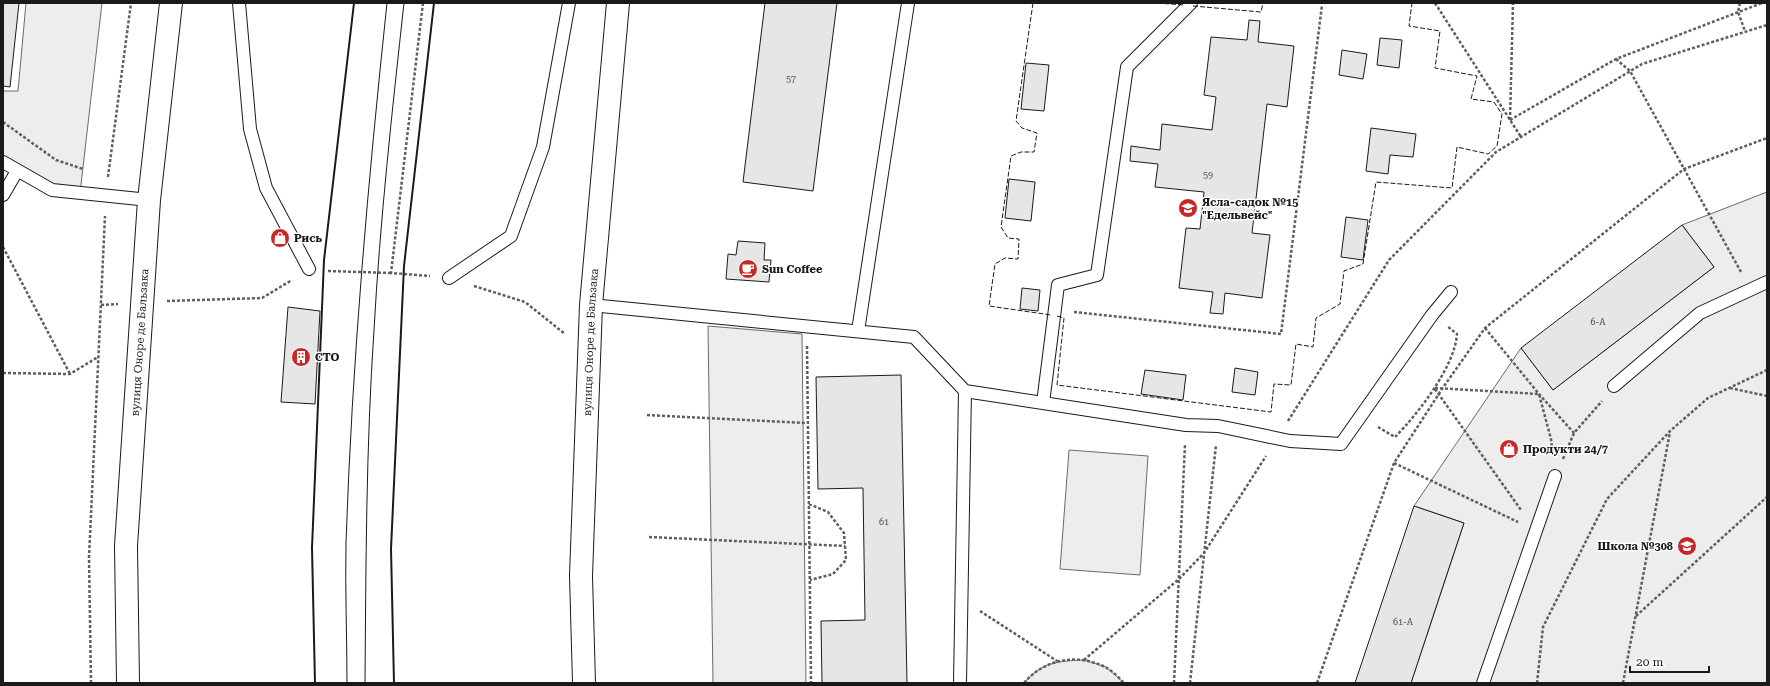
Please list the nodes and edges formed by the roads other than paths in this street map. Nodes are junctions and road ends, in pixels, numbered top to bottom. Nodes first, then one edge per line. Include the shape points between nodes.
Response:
1 (171, 3) edge
2 (239, 3) edge
3 (569, 3) edge
4 (618, 3) edge
5 (908, 3) edge
6 (1191, 3) edge
7 (3, 162) edge
8 (17, 171) junction
9 (3, 195) edge
10 (149, 200) junction
11 (308, 269) dead end
12 (449, 278) road end
13 (1767, 282) edge
14 (1451, 292) dead end
15 (591, 305) junction
16 (858, 331) junction
17 (1614, 386) road end
18 (965, 391) junction
19 (1043, 403) junction
20 (1555, 476) road end
21 (128, 683) edge
22 (584, 683) edge
23 (960, 683) edge
24 (1483, 683) edge

1 - 10 street, вулиця Оноре де Бальзака
2 - 11 lane via 250,129 266,188
3 - 12 lane via 543,147 511,236
4 - 15 street, вулиця Оноре де Бальзака
5 - 16 lane
6 - 19 lane via 1126,67 1097,275 1058,285
7 - 8 lane
8 - 9 lane
8 - 10 lane via 52,190
10 - 21 street, вулиця Оноре де Бальзака via 126,546
13 - 17 lane via 1700,313
14 - 19 lane via 1341,444 1290,441 1218,426 1186,425
15 - 16 lane
15 - 22 street, вулиця Оноре де Бальзака via 581,576
16 - 18 lane via 914,337
18 - 19 lane
18 - 23 lane
20 - 24 lane

